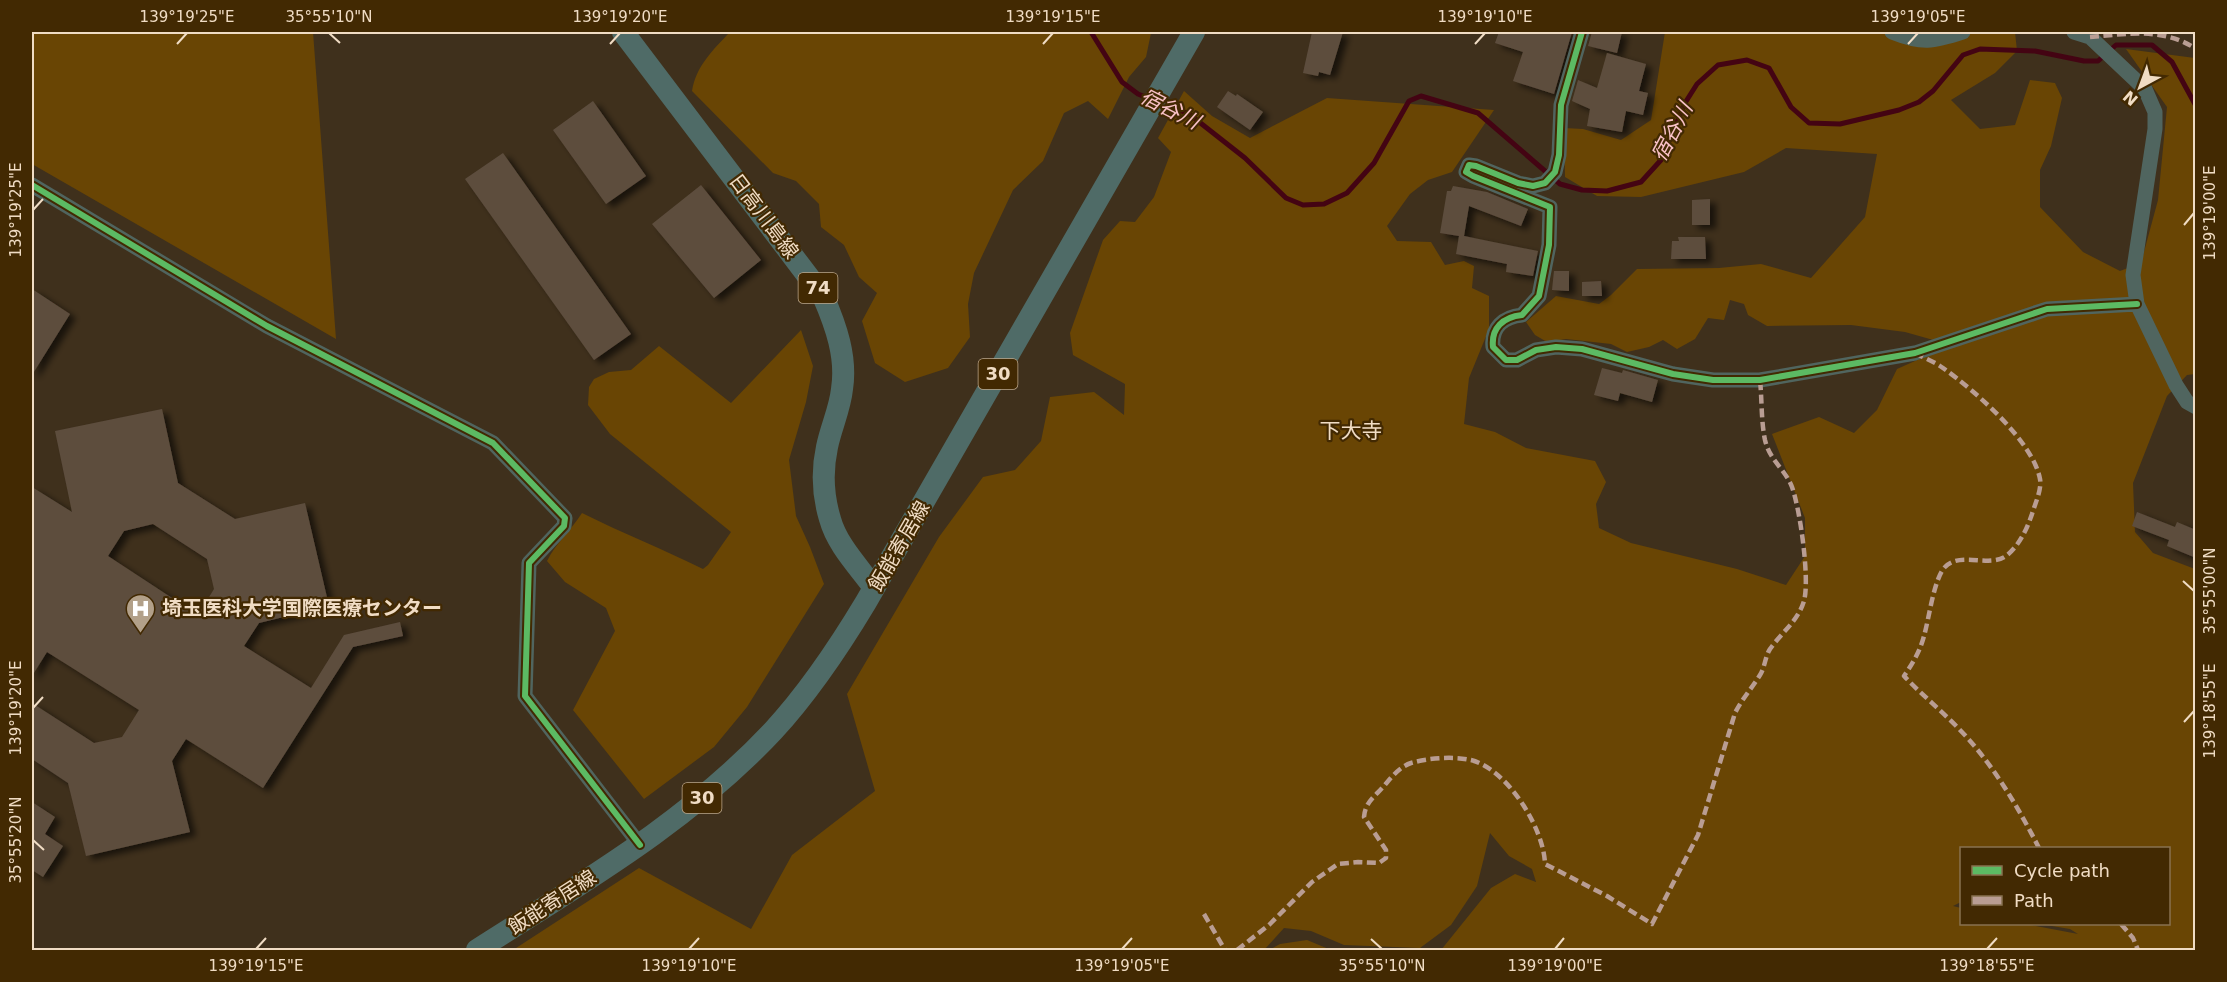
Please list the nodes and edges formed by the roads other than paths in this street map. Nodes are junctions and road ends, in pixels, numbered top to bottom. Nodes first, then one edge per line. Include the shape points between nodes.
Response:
1 (623, 32) edge
2 (1194, 32) edge
3 (1582, 32) edge
4 (1892, 32) edge
5 (1963, 32) edge
6 (2074, 32) edge
7 (32, 185) edge
8 (2137, 304) junction
9 (2196, 407) edge
10 (874, 588) junction
11 (640, 845) junction
12 (477, 951) edge

1 - 10 main road, 日高川島線 / 74 via 823,296 838,334 843,372 826,454 825,498 838,538
2 - 10 main road, 飯能寄居線 / 30
3 - 8 street via 1561,105 1555,172 1545,183 1533,186 1476,166 1469,165 1466,172 1550,207 1549,245 1539,296 1522,315 1500,323 1492,335 1492,347 1506,360 1517,360 1536,350 1581,349 1673,374 1713,380 1760,380 1915,353 2047,309
4 - 5 street via 1912,40 1939,40
6 - 8 street via 2090,38 2145,89 2155,112 2133,275
7 - 11 street via 267,326 493,443 565,518 564,526 529,563 525,696
8 - 9 street via 2176,385 2187,402
10 - 11 main road, 飯能寄居線 / 30 via 824,668 773,730 711,790
11 - 12 main road, 飯能寄居線 / 30

